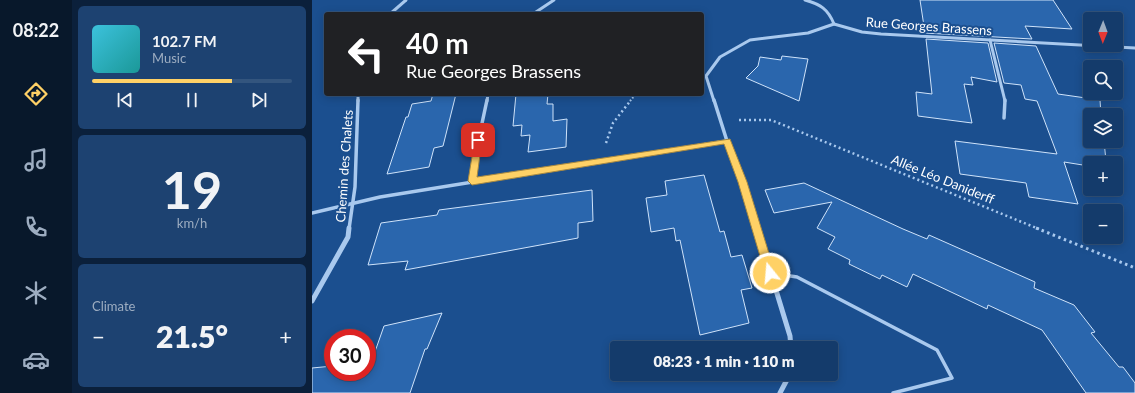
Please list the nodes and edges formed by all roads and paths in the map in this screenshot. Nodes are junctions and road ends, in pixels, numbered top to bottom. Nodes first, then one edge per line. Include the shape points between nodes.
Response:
1 (406, 0) edge
2 (554, 0) edge
3 (805, 0) edge
4 (392, 12) edge
5 (536, 12) edge
6 (834, 24) junction
7 (990, 40) junction
8 (1135, 48) edge
9 (358, 96) edge
10 (488, 96) edge
11 (634, 96) edge
12 (1004, 118) dead end
13 (741, 120) dead end
14 (727, 141) junction
15 (604, 160) junction
16 (472, 181) junction
17 (353, 202) junction
18 (312, 213) edge
19 (1135, 268) edge
20 (770, 273) junction
21 (312, 302) edge
22 (790, 341) edge
23 (786, 381) edge
24 (780, 393) edge
25 (892, 393) edge

1 - 4 street
2 - 5 street
3 - 6 street via 827,10
6 - 7 street, Rue Georges Brassens via 869,33
6 - 14 street via 808,33 750,40 729,51 716,62 706,76
7 - 8 street, Rue Georges Brassens
7 - 12 street via 1005,100
9 - 17 street, Chemin des Chalets
10 - 16 street
11 - 15 path via 606,132
13 - 19 path, Allée Léo Daniderff via 771,120
14 - 15 street
14 - 20 street
15 - 16 street
16 - 17 street
17 - 18 street
17 - 21 street, Chemin des Chalets via 348,237
20 - 22 street
20 - 25 lane via 797,278 937,350 952,378
23 - 24 street

